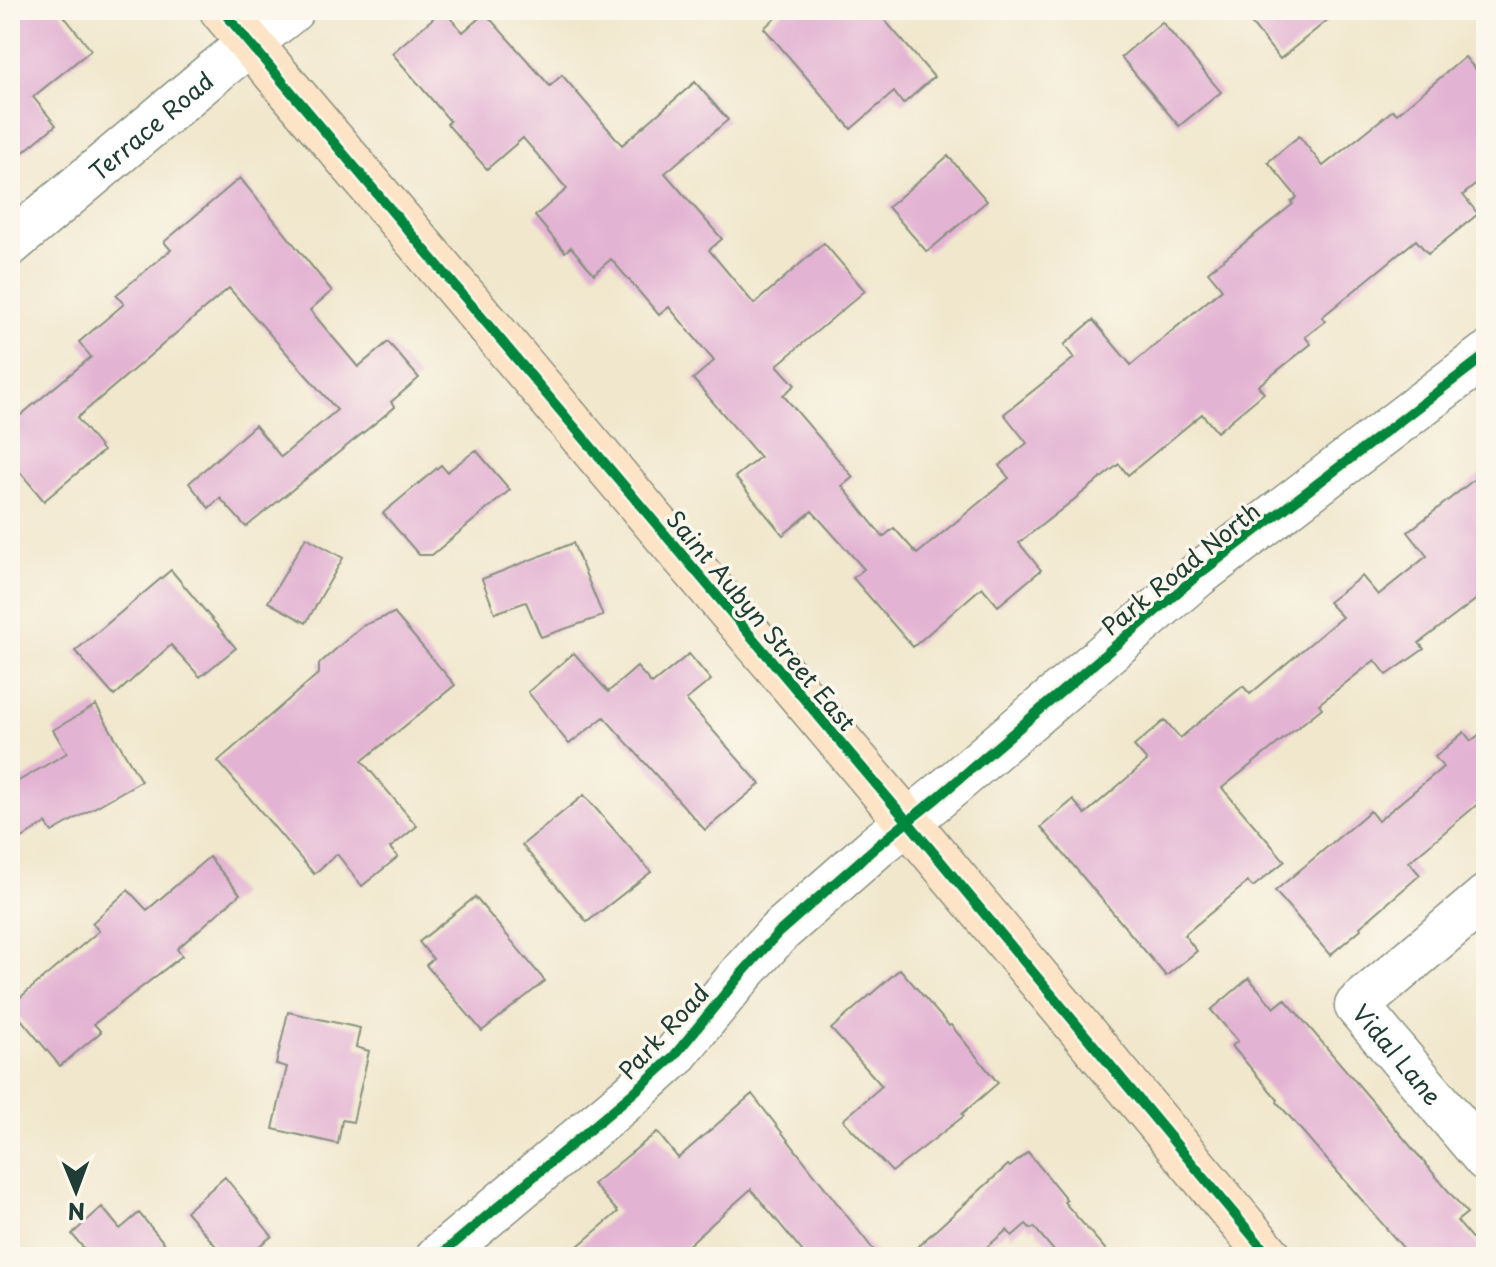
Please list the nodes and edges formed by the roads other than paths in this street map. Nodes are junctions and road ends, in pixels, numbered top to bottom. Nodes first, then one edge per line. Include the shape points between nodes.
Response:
1 (222, 10) edge
2 (292, 10) edge
3 (250, 45) junction
4 (10, 244) edge
5 (1486, 355) edge
6 (908, 822) junction
7 (1486, 897) edge
8 (1486, 1159) edge
9 (438, 1257) edge
10 (1270, 1257) edge

1 - 3 main road, Saint Aubyn Street East
2 - 3 street, Terrace Road
3 - 4 street, Terrace Road
3 - 6 main road, Saint Aubyn Street East
5 - 6 street, Park Road North via 1199,574
6 - 9 street, Park Road via 778,933 674,1056
6 - 10 main road, Saint Aubyn Street East
7 - 8 street, Vidal Lane via 1357,1006

